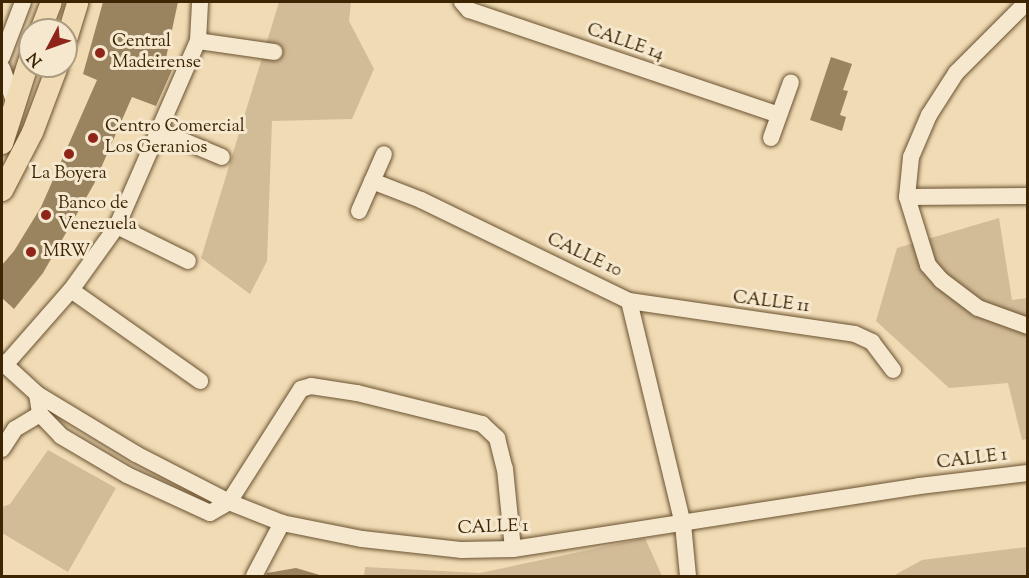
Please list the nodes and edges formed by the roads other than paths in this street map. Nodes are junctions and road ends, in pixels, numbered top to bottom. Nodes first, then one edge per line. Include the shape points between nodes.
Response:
1 (23, 2) edge
2 (51, 2) edge
3 (77, 2) edge
4 (200, 2) edge
5 (462, 2) edge
6 (1027, 2) edge
7 (45, 18) edge
8 (72, 18) edge
9 (198, 41) junction
10 (274, 52) dead end
11 (2, 57) edge
12 (2, 68) edge
13 (22, 78) edge
14 (52, 78) edge
15 (791, 82) dead end
16 (779, 115) junction
17 (5, 127) edge
18 (160, 130) junction
19 (771, 138) dead end
20 (384, 154) dead end
21 (222, 157) dead end
22 (372, 181) junction
23 (2, 190) edge
24 (1028, 196) edge
25 (907, 197) junction
26 (359, 211) dead end
27 (117, 226) junction
28 (188, 261) dead end
29 (71, 290) junction
30 (629, 301) junction
31 (1028, 326) edge
32 (3, 363) edge
33 (893, 370) dead end
34 (200, 381) dead end
35 (37, 394) junction
36 (39, 414) junction
37 (2, 449) edge
38 (1028, 473) edge
39 (229, 502) junction
40 (282, 523) junction
41 (683, 524) junction
42 (513, 549) junction
43 (254, 576) edge
44 (688, 576) edge

1 - 11 street
2 - 7 main road
3 - 8 main road
4 - 9 street
5 - 16 street, CALLE 14 via 469,10
6 - 25 street via 956,73 929,115 911,157
9 - 10 street
9 - 18 street
12 - 17 street
13 - 17 main road
14 - 23 main road via 32,132
15 - 16 street
16 - 19 street
18 - 21 street
18 - 27 street
20 - 22 street
22 - 26 street
22 - 30 street, CALLE 10 via 421,200
24 - 25 street
25 - 31 street via 928,265 941,280 978,308
27 - 28 street
27 - 29 street
29 - 32 street
29 - 34 street
30 - 33 street, CALLE 11 via 855,334 872,342
30 - 41 street, CALLE 10
32 - 35 street, CALLE 1
35 - 36 street
35 - 39 street, CALLE 1 via 136,454
36 - 37 street via 15,429
36 - 39 street via 61,436 92,457 200,511 219,511
38 - 41 street, CALLE 1 via 919,486
39 - 40 street, CALLE 1
39 - 42 street via 301,389 311,386 357,393 482,424 497,438 505,469
40 - 42 street, CALLE 1 via 362,539 462,550
40 - 43 street
41 - 42 street, CALLE 1
41 - 44 street, CALLE 10

